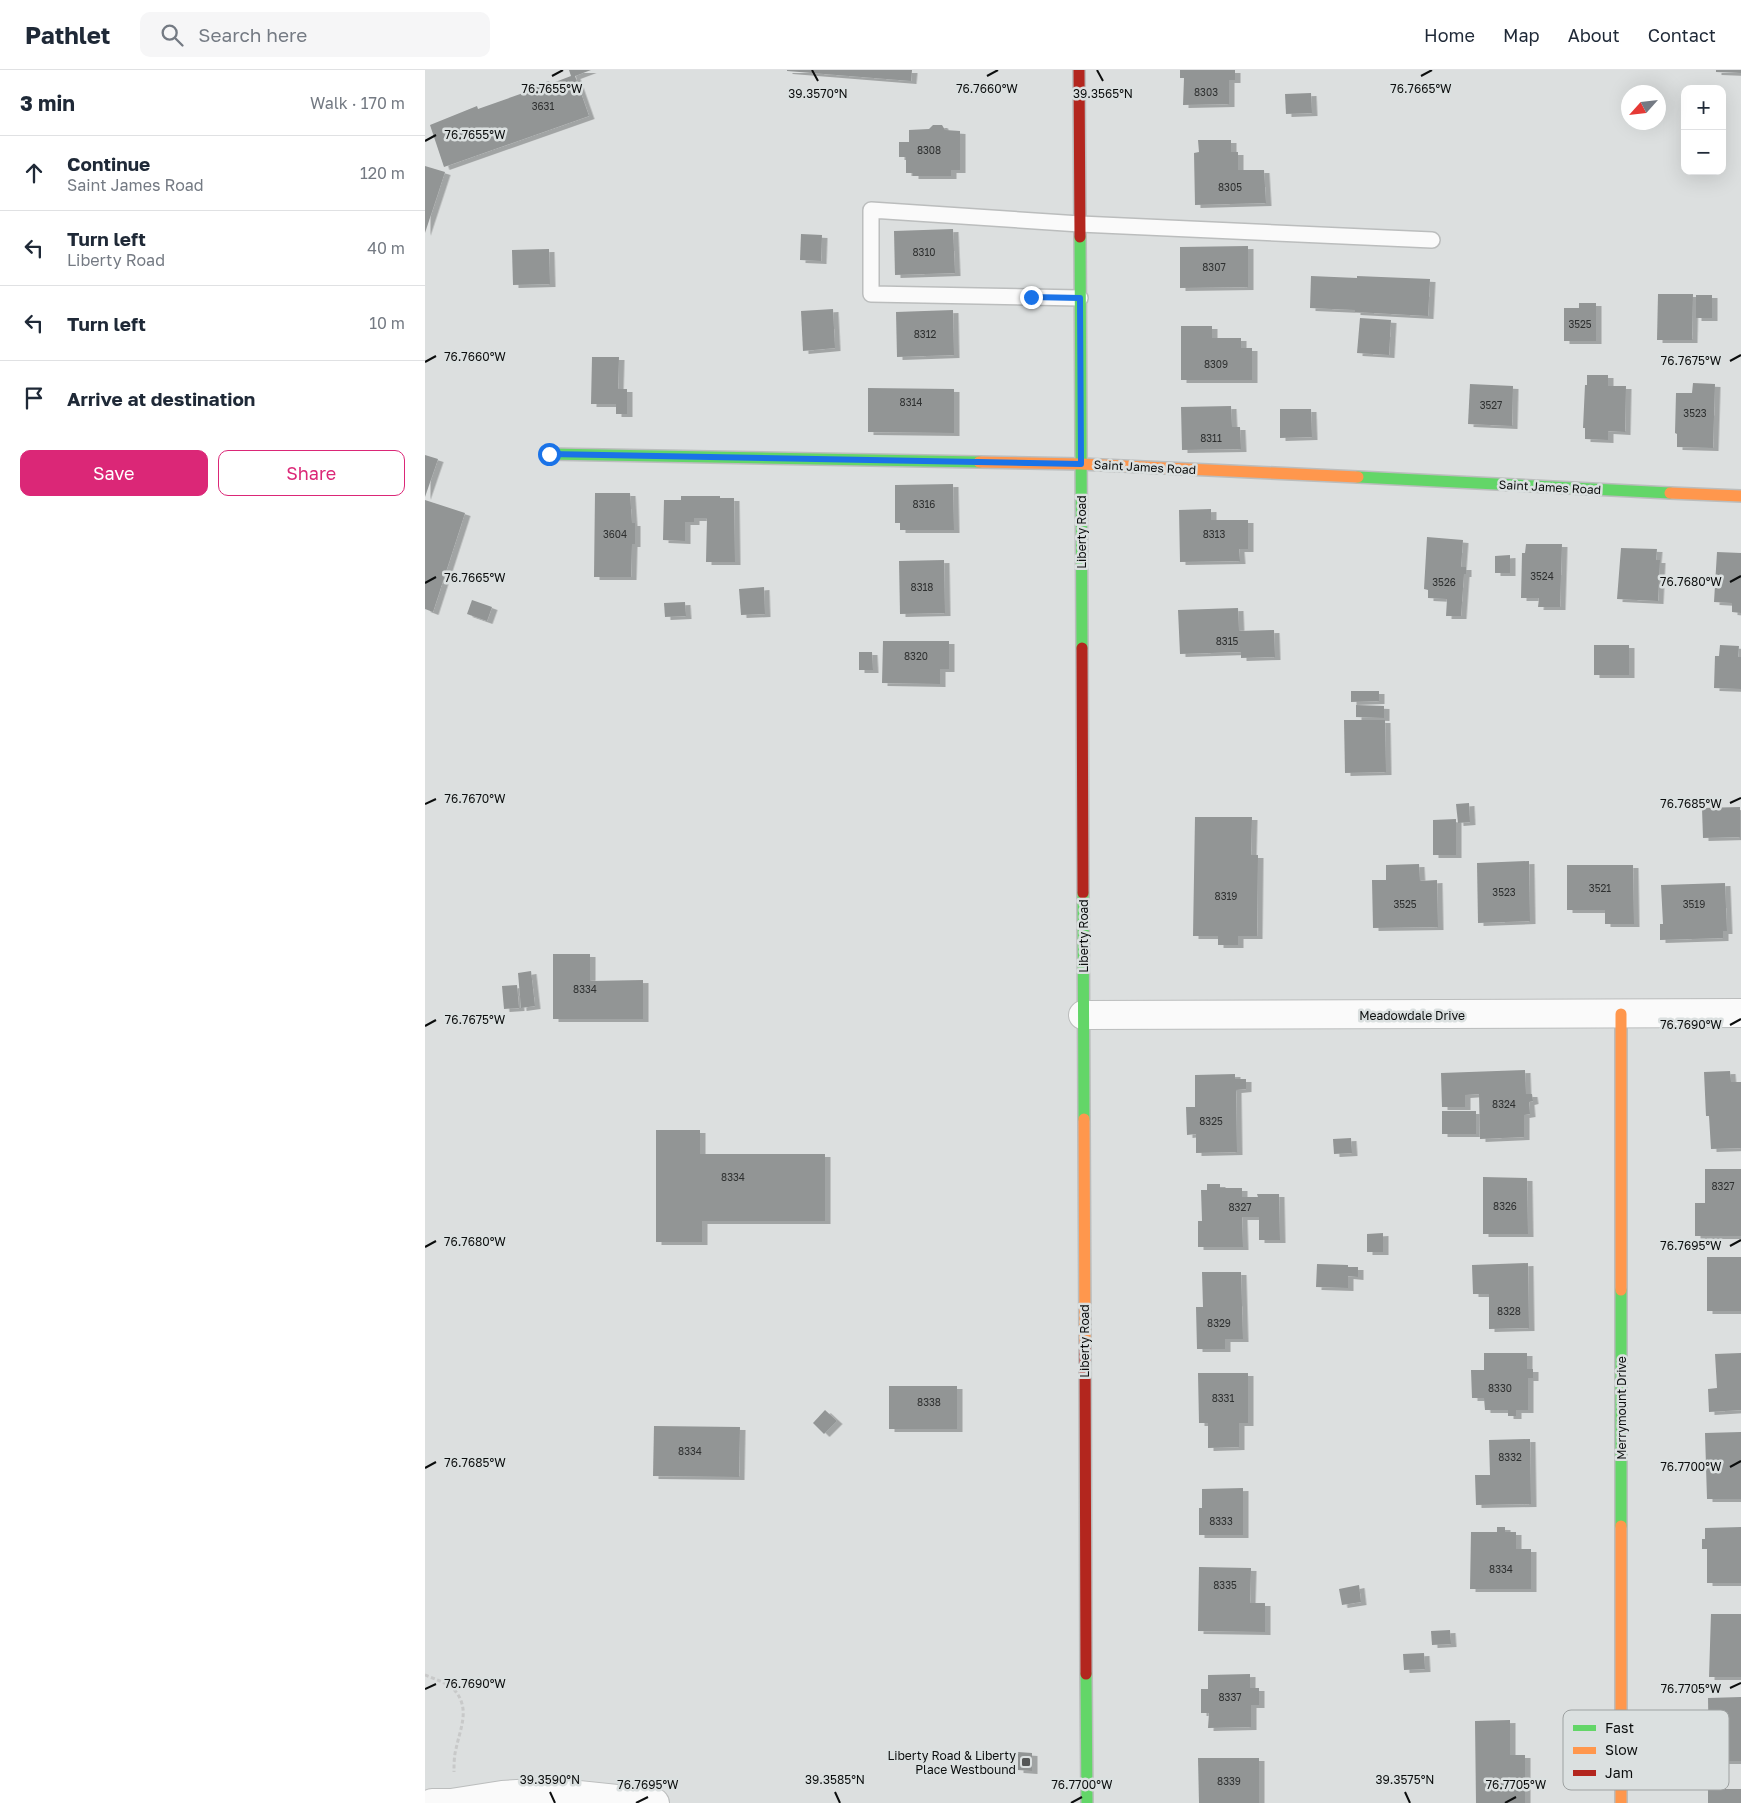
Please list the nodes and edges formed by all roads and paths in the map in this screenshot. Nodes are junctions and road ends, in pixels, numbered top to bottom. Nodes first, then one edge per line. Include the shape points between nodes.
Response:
1 (1079, 70) edge
2 (1080, 224) junction
3 (1432, 240) dead end
4 (1080, 298) junction
5 (549, 454) dead end
6 (1081, 464) junction
7 (1741, 496) edge
8 (1741, 1013) edge
9 (1621, 1014) junction
10 (1083, 1016) junction
11 (425, 1675) edge
12 (1621, 1710) edge
13 (1621, 1790) edge
14 (451, 1802) edge
15 (432, 1803) edge
16 (655, 1803) edge
17 (1087, 1803) edge
18 (1621, 1803) edge

1 - 2 street, Liberty Road
2 - 3 lane
2 - 4 street, Liberty Road
2 - 4 lane via 871,210 871,294
4 - 6 street, Liberty Road
5 - 6 street, Saint James Road
6 - 7 street, Saint James Road
6 - 10 street, Liberty Road
8 - 9 street, Meadowdale Drive
9 - 10 street, Meadowdale Drive
9 - 12 street, Merrymount Drive
10 - 17 street, Liberty Road
11 - 14 path via 456,1691 464,1708 463,1727 455,1750
13 - 18 street, Merrymount Drive
14 - 15 street
14 - 16 street via 549,1792

